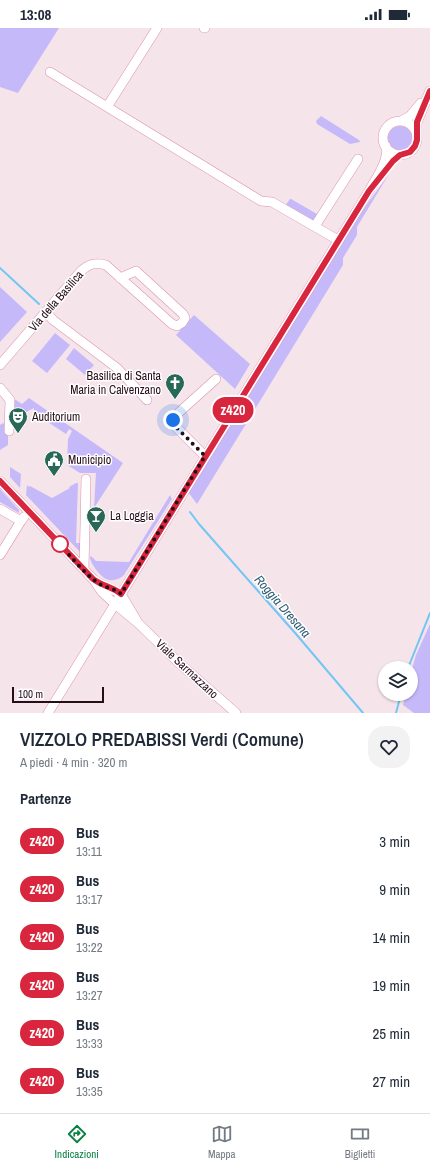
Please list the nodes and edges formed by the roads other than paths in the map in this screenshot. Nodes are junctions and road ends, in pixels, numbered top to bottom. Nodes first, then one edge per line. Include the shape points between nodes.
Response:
1 (157, 28) edge
2 (50, 72) dead end
3 (429, 92) edge
4 (107, 107) junction
5 (401, 121) junction
6 (416, 133) junction
7 (386, 146) junction
8 (405, 154) junction
9 (358, 159) dead end
10 (369, 191) junction
11 (315, 226) junction
12 (338, 240) junction
13 (120, 278) junction
14 (46, 312) junction
15 (0, 365) edge
16 (216, 379) dead end
17 (1, 390) edge
18 (148, 400) dead end
19 (9, 431) dead end
20 (205, 456) junction
21 (86, 479) dead end
22 (0, 481) edge
23 (0, 509) edge
24 (28, 511) junction
25 (21, 521) junction
26 (0, 554) edge
27 (84, 569) junction
28 (93, 579) junction
29 (121, 594) junction
30 (115, 604) junction
31 (139, 624) junction
32 (48, 713) edge
33 (236, 713) edge

1 - 4 street
2 - 4 street
3 - 5 street via 412,115
3 - 6 street via 417,122
4 - 11 street via 261,201 272,202
5 - 6 street via 411,125
5 - 7 street via 386,129
6 - 8 street via 415,146
7 - 8 street via 394,153
7 - 10 street via 386,158
8 - 10 street via 393,161
9 - 11 street
10 - 12 street
11 - 12 street
12 - 20 street
13 - 13 street, Via della Basilica via 172,324 177,326 182,323 184,314 136,271
13 - 14 street, Via della Basilica via 106,265 98,262 88,265
14 - 15 street, Via della Basilica
14 - 18 street via 117,368
16 - 20 street via 173,420 174,425
17 - 19 street via 10,400
20 - 29 street
21 - 27 street
22 - 24 street
23 - 25 street
24 - 25 street
24 - 27 street
25 - 26 street
27 - 28 street
28 - 29 street
28 - 30 street
29 - 30 street
29 - 31 street
30 - 31 street
30 - 32 street
31 - 33 street, Viale Sarmazzano

